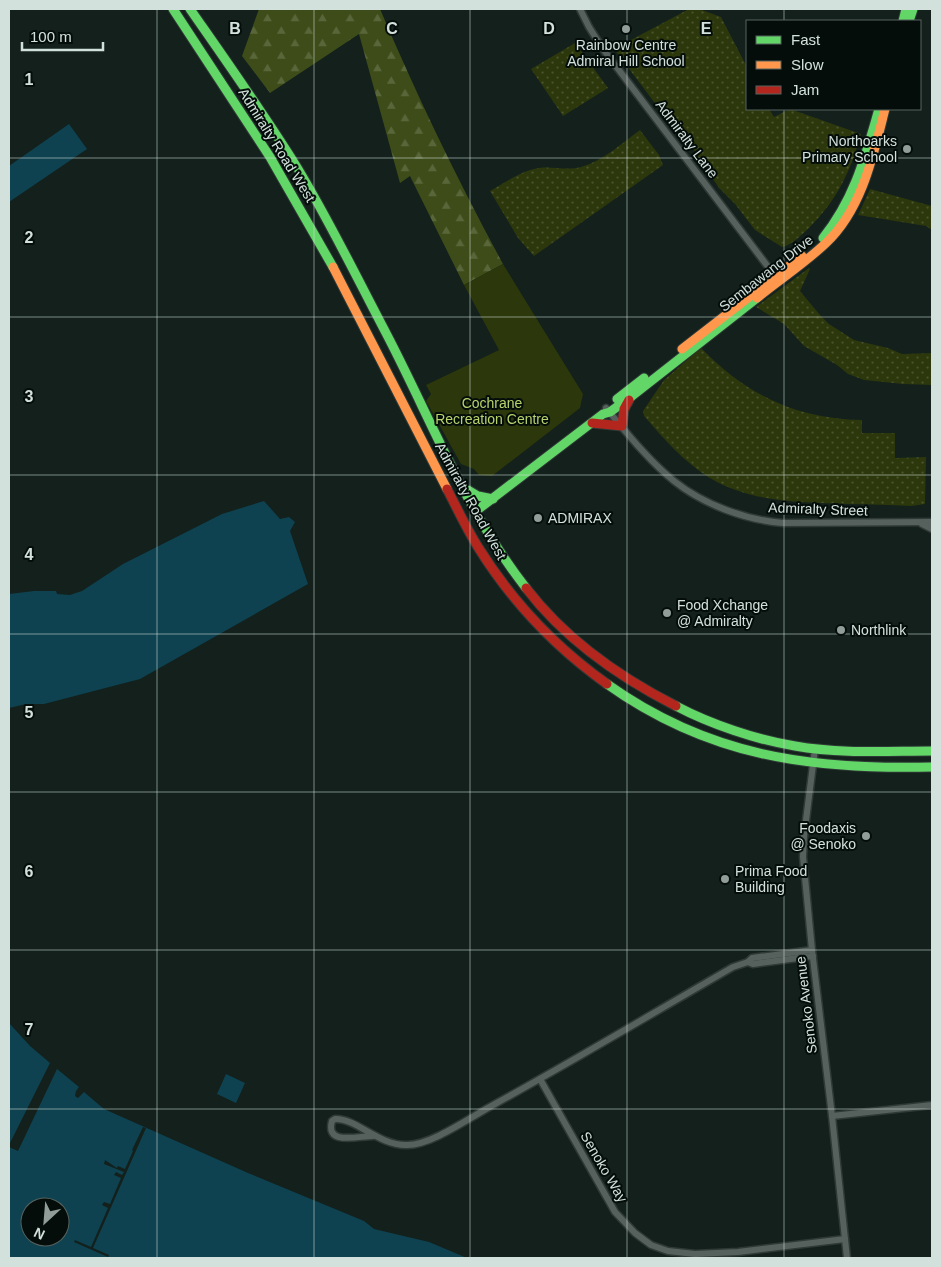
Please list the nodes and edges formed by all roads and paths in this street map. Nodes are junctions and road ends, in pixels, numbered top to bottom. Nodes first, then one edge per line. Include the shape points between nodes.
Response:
1 (173, 9) edge
2 (190, 9) edge
3 (580, 9) edge
4 (208, 34) junction
5 (207, 59) junction
6 (879, 110) edge
7 (885, 110) edge
8 (777, 278) junction
9 (632, 396) junction
10 (606, 411) junction
11 (592, 423) junction
12 (622, 426) junction
13 (461, 484) junction
14 (493, 499) junction
15 (476, 511) junction
16 (932, 522) edge
17 (921, 524) junction
18 (932, 528) edge
19 (470, 533) junction
20 (815, 749) junction
21 (932, 751) edge
22 (813, 763) junction
23 (932, 767) edge
24 (812, 953) junction
25 (540, 1079) junction
26 (932, 1105) edge
27 (832, 1116) junction
28 (373, 1136) junction
29 (845, 1239) junction
30 (847, 1258) edge

1 - 5 main road, Admiralty Road West
2 - 4 main road, Admiralty Road West
3 - 8 street, Admiralty Lane via 603,49
4 - 5 main road via 214,52
4 - 13 main road, Admiralty Road West via 274,131 311,193
5 - 19 main road, Admiralty Road West via 324,249
6 - 8 main road, Sembawang Drive via 860,177 842,215 820,241
7 - 8 main road, Sembawang Drive via 866,181 841,227 826,243
8 - 9 main road, Sembawang Drive
8 - 10 main road, Sembawang Drive
9 - 10 main road, Sembawang Drive
9 - 12 main road via 624,409
10 - 11 main road, Sembawang Drive
10 - 12 street, Admiralty Street
11 - 12 main road
11 - 14 main road, Sembawang Drive
12 - 17 street, Admiralty Street via 673,480 734,512 783,523
13 - 14 main road via 478,496
13 - 15 main road, Admiralty Road West
14 - 15 main road, Sembawang Drive
15 - 19 main road via 471,515
15 - 20 main road, Admiralty Road West via 527,590 564,629 608,666 660,699 704,719 750,735
16 - 17 street, Admiralty Street
17 - 18 street, Admiralty Street
19 - 22 main road, Admiralty Road West via 516,601 544,632 567,654 622,695 716,741 762,755
20 - 21 main road, Admiralty Road West
20 - 22 street, Senoko Avenue
22 - 23 main road, Admiralty Road West
22 - 24 street, Senoko Avenue via 803,846
24 - 25 street via 732,967
24 - 27 street, Senoko Avenue
25 - 28 street via 422,1143 405,1145
25 - 29 street, Senoko Way via 614,1210 651,1245 695,1254
26 - 27 street
27 - 29 street, Senoko Avenue
28 - 28 street via 339,1137 331,1131 332,1121 345,1120
29 - 30 street, Senoko Avenue

